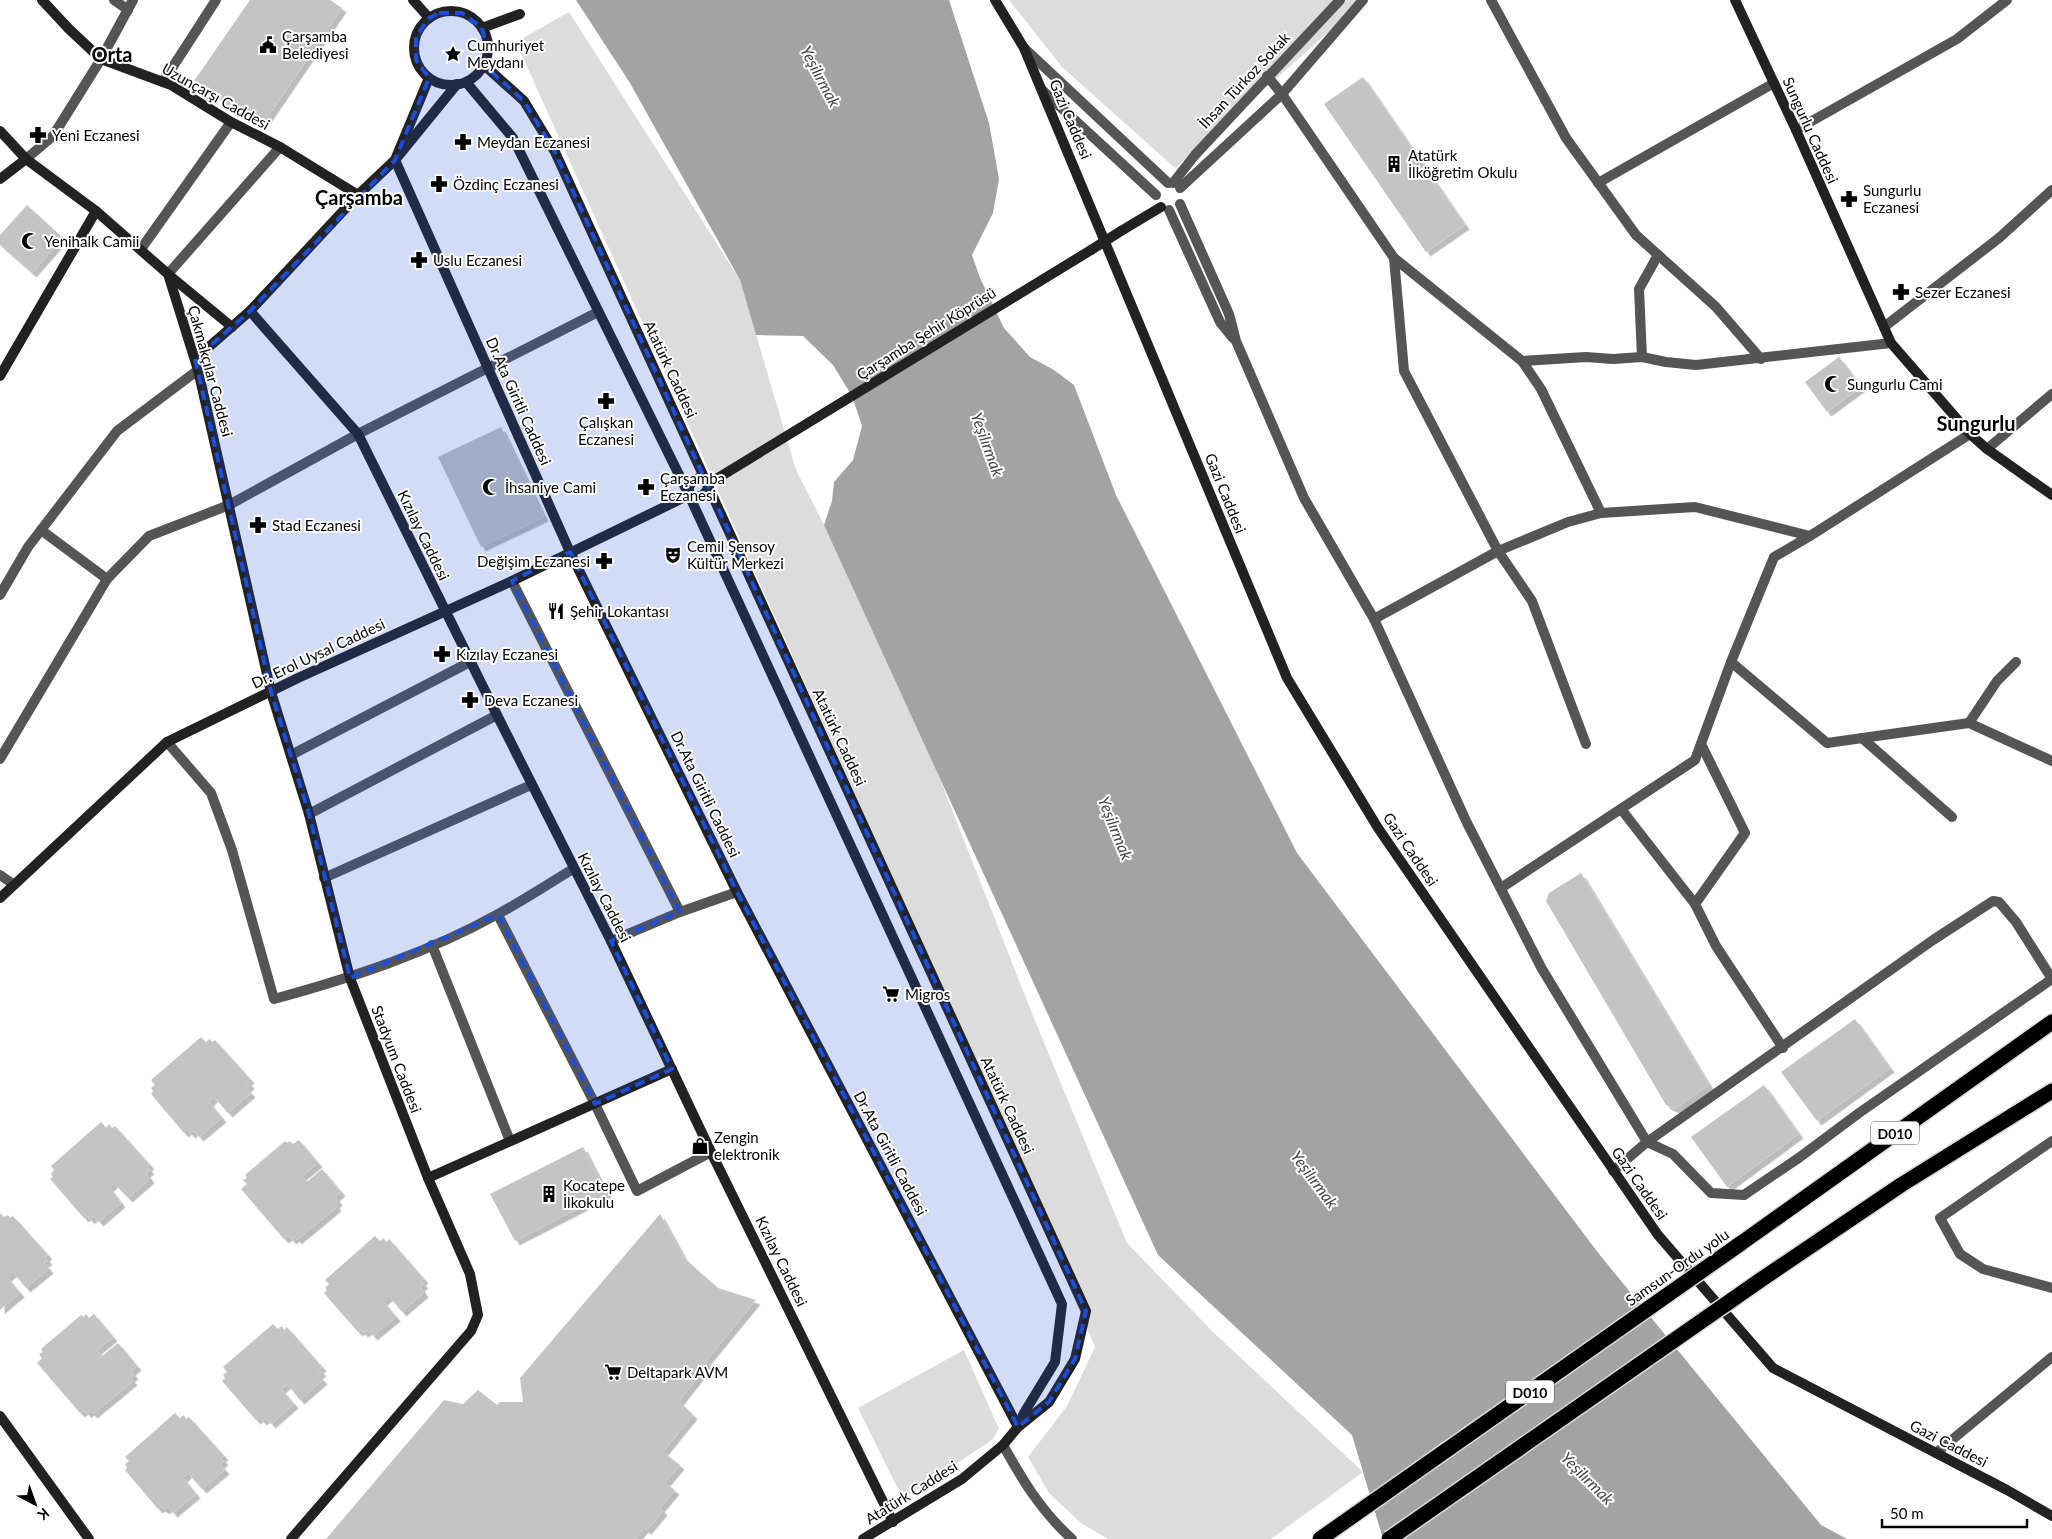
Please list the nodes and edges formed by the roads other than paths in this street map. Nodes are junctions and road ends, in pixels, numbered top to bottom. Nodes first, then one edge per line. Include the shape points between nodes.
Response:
1 (42, 0) edge
2 (114, 0) edge
3 (133, 0) edge
4 (216, 0) edge
5 (413, 0) edge
6 (995, 0) edge
7 (1340, 0) edge
8 (1363, 0) edge
9 (1491, 0) edge
10 (1735, 0) edge
11 (2007, 0) edge
12 (128, 10) junction
13 (520, 14) dead end
14 (429, 18) junction
15 (482, 28) junction
16 (1024, 48) junction
17 (101, 59) junction
18 (484, 65) junction
19 (1267, 76) junction
20 (429, 78) junction
21 (163, 82) junction
22 (462, 83) junction
23 (1774, 83) junction
24 (1042, 90) junction
25 (1282, 94) junction
26 (231, 122) junction
27 (1796, 130) junction
28 (0, 131) edge
29 (280, 148) junction
30 (26, 159) junction
31 (395, 160) junction
32 (0, 179) edge
33 (1598, 183) junction
34 (1174, 184) junction
35 (2052, 190) edge
36 (358, 195) junction
37 (1156, 195) junction
38 (1180, 204) junction
39 (1165, 208) junction
40 (96, 211) junction
41 (141, 249) junction
42 (1658, 255) junction
43 (1394, 258) junction
44 (168, 274) junction
45 (250, 311) junction
46 (598, 312) junction
47 (232, 327) junction
48 (1884, 327) junction
49 (1236, 341) junction
50 (1891, 343) junction
51 (1642, 357) junction
52 (195, 359) junction
53 (1761, 359) junction
54 (1522, 361) junction
55 (488, 367) junction
56 (198, 370) junction
57 (0, 376) edge
58 (2052, 394) edge
59 (358, 434) junction
60 (1970, 434) junction
61 (1987, 449) junction
62 (708, 484) junction
63 (689, 494) junction
64 (2052, 495) edge
65 (229, 505) junction
66 (1601, 512) junction
67 (41, 530) junction
68 (1810, 536) junction
69 (1498, 551) junction
70 (570, 552) junction
71 (106, 579) junction
72 (512, 581) junction
73 (0, 595) edge
74 (444, 610) junction
75 (1374, 619) junction
76 (470, 662) junction
77 (1731, 662) junction
78 (2016, 662) dead end
79 (271, 692) junction
80 (497, 715) junction
81 (1968, 723) junction
82 (1862, 738) junction
83 (167, 742) junction
84 (1586, 744) dead end
85 (1701, 744) junction
86 (291, 755) junction
87 (0, 759) edge
88 (2052, 761) edge
89 (531, 784) junction
90 (1621, 809) junction
91 (308, 814) junction
92 (1952, 817) dead end
93 (573, 869) junction
94 (0, 875) edge
95 (324, 878) junction
96 (13, 884) junction
97 (1501, 888) junction
98 (737, 892) junction
99 (0, 898) edge
100 (1695, 904) junction
101 (680, 912) junction
102 (498, 915) junction
103 (611, 941) junction
104 (432, 945) junction
105 (350, 978) junction
106 (2052, 979) edge
107 (2052, 1022) edge
108 (1783, 1048) junction
109 (672, 1069) junction
110 (2052, 1091) edge
111 (595, 1104) junction
112 (510, 1141) junction
113 (2052, 1141) edge
114 (1647, 1142) junction
115 (711, 1152) junction
116 (1613, 1170) junction
117 (428, 1178) junction
118 (2052, 1288) edge
119 (2052, 1358) edge
120 (0, 1416) edge
121 (1018, 1427) junction
122 (1003, 1445) junction
123 (1936, 1453) junction
124 (2052, 1516) edge
125 (893, 1522) junction
126 (89, 1539) edge
127 (291, 1539) edge
128 (863, 1539) edge
129 (1072, 1539) edge
130 (1320, 1539) edge
131 (1389, 1539) edge

1 - 17 street, Uzunçarşı Caddesi
2 - 12 street
3 - 12 street
4 - 21 street
5 - 14 street
6 - 16 street, Gazi Caddesi
7 - 19 street, İhsan Türkoz Sokak
8 - 25 street
9 - 33 street via 1566,138
10 - 23 street, Sungurlu Caddesi
11 - 27 street via 1957,39
12 - 17 street
13 - 15 street
14 - 15 street via 451,11 462,13 473,18
14 - 20 street via 416,37 414,49 421,70
15 - 18 street via 487,46
16 - 24 street, Gazi Caddesi
16 - 34 street
17 - 21 street, Uzunçarşı Caddesi
17 - 30 street via 53,136
18 - 22 street via 477,75
18 - 62 street, Atatürk Caddesi via 524,101 555,152
19 - 25 street
19 - 34 street, İhsan Türkoz Sokak via 1195,154
20 - 22 street via 441,84
20 - 31 street
21 - 26 street, Uzunçarşı Caddesi
22 - 31 street
22 - 46 street, Atatürk Caddesi via 513,138
23 - 27 street, Sungurlu Caddesi
23 - 33 street
24 - 37 street
24 - 116 street, Gazi Caddesi via 1287,678 1378,828
25 - 34 street
25 - 43 street
26 - 29 street, Uzunçarşı Caddesi
26 - 41 street
27 - 48 street, Sungurlu Caddesi
28 - 30 street, Çakmakçılar Caddesi
29 - 36 street, Uzunçarşı Caddesi
29 - 44 street
30 - 32 street
30 - 40 street, Çakmakçılar Caddesi
31 - 36 street
31 - 55 street, Dr.Ata Giritli Caddesi
33 - 42 street via 1636,236
34 - 37 street via 1160,186
34 - 38 street via 1183,196
35 - 48 street via 1999,238
36 - 45 street
37 - 39 street
38 - 39 street via 1177,208
38 - 49 street via 1228,314
39 - 49 street via 1220,322
39 - 62 street, Çarşamba Şehir Köprüsü, bridge via 1121,231
40 - 41 street, Çakmakçılar Caddesi
40 - 57 street
41 - 44 street, Çakmakçılar Caddesi
42 - 51 street via 1639,289
42 - 53 street via 1716,307
43 - 54 street
43 - 69 street via 1404,371
44 - 47 street
44 - 52 street, Çakmakçılar Caddesi
45 - 47 street
45 - 59 street, Kızılay Caddesi
46 - 55 street
46 - 63 street, Atatürk Caddesi
47 - 52 street
48 - 50 street, Sungurlu Caddesi
49 - 75 street via 1304,498
50 - 53 street
50 - 60 street, Sungurlu Caddesi
51 - 53 street via 1696,365
51 - 54 street via 1613,360 1586,356
52 - 56 street, Çakmakçılar Caddesi
54 - 66 street via 1541,389
55 - 59 street
55 - 70 street, Dr.Ata Giritli Caddesi
56 - 65 street, Çakmakçılar Caddesi
56 - 67 street via 117,431
58 - 61 street
59 - 65 street
59 - 74 street, Kızılay Caddesi
60 - 61 street, Sungurlu Caddesi
60 - 68 street
61 - 64 street, Sungurlu Caddesi
62 - 63 street via 702,496
62 - 63 street via 699,478 694,480 689,486
62 - 121 street, Atatürk Caddesi via 1086,1311 1076,1360 1049,1402
63 - 70 street, Dr. Erol Uysal Caddesi
63 - 121 street, Atatürk Caddesi via 1062,1304 1056,1362
65 - 71 street via 149,536
65 - 79 street, Çakmakçılar Caddesi
66 - 68 street via 1695,507
66 - 69 street
67 - 71 street
67 - 73 street
68 - 77 street via 1774,557
69 - 75 street
69 - 84 street via 1532,601
70 - 72 street, Dr. Erol Uysal Caddesi
70 - 98 street, Dr.Ata Giritli Caddesi
71 - 87 street
72 - 74 street, Dr. Erol Uysal Caddesi
72 - 101 street
74 - 76 street, Kızılay Caddesi
74 - 79 street, Dr. Erol Uysal Caddesi
75 - 97 street via 1467,823
76 - 80 street, Kızılay Caddesi
76 - 86 street
77 - 82 street via 1827,742
77 - 85 street
78 - 81 street via 1997,681
79 - 83 street, Dr. Erol Uysal Caddesi
79 - 86 street, Stadyum Caddesi
80 - 89 street, Kızılay Caddesi
80 - 91 street
81 - 82 street
81 - 88 street
82 - 92 street
83 - 96 street, Dr. Erol Uysal Caddesi
83 - 105 street via 211,793 232,850 274,999
85 - 90 street via 1695,760
85 - 100 street via 1745,833
86 - 91 street, Stadyum Caddesi
89 - 93 street, Kızılay Caddesi
89 - 95 street
90 - 97 street
90 - 100 street
91 - 95 street, Stadyum Caddesi
93 - 102 street
93 - 103 street, Kızılay Caddesi
94 - 96 street
95 - 105 street, Stadyum Caddesi
96 - 99 street, Dr. Erol Uysal Caddesi
97 - 114 street via 1542,969
98 - 101 street
98 - 121 street, Dr.Ata Giritli Caddesi
100 - 108 street via 1716,946
101 - 103 street
102 - 104 street
102 - 111 street
103 - 109 street, Kızılay Caddesi
104 - 105 street
104 - 112 street
105 - 117 street, Stadyum Caddesi
106 - 108 street via 2016,922 2000,902 1993,901 1932,940
106 - 114 street via 1744,1195 1711,1192 1673,1154
107 - 130 highway, Samsun-Ordu yolu / D010, bridge
108 - 114 street
109 - 111 street
109 - 115 street, Kızılay Caddesi
110 - 131 highway, D010, bridge via 1901,1185
111 - 112 street
111 - 115 street via 637,1191
112 - 117 street
113 - 118 street via 1940,1218 1960,1254 1983,1269
114 - 116 street
115 - 125 street, Kızılay Caddesi
116 - 123 street, Gazi Caddesi via 1658,1236 1773,1368
117 - 127 street, Stadyum Caddesi via 470,1274 478,1315 471,1331
119 - 123 street
120 - 126 street
121 - 122 street, Atatürk Caddesi
122 - 125 street, Atatürk Caddesi via 962,1479
122 - 129 street via 1027,1488
123 - 124 street, Gazi Caddesi
125 - 128 street, Atatürk Caddesi

